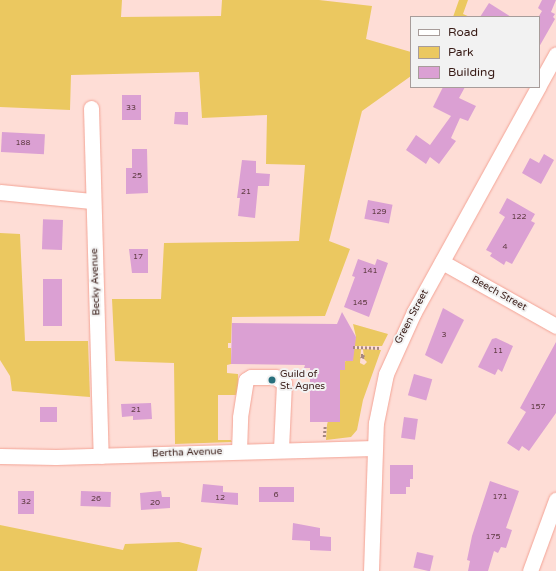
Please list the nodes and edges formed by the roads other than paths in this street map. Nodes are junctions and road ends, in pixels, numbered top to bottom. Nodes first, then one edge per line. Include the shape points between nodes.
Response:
1 (556, 54) edge
2 (540, 82) edge
3 (537, 88) edge
4 (90, 108) dead end
5 (0, 192) edge
6 (92, 202) junction
7 (442, 262) junction
8 (556, 326) edge
9 (374, 448) junction
10 (281, 450) junction
11 (239, 452) junction
12 (0, 456) edge
13 (101, 456) junction
14 (556, 500) edge
15 (371, 571) edge
16 (530, 571) edge

1 - 2 street, Green Street
3 - 7 street, Green Street
4 - 6 street, Becky Avenue
5 - 6 street
6 - 13 street, Becky Avenue
7 - 8 street, Beech Street
7 - 9 street, Green Street via 392,358 378,407
9 - 10 street, Bertha Avenue
9 - 15 street, Green Street
10 - 11 street, Bertha Avenue
10 - 11 street via 284,383 275,377 251,378 246,380 240,417
11 - 13 street, Bertha Avenue
12 - 13 street, Bertha Avenue
14 - 16 street

